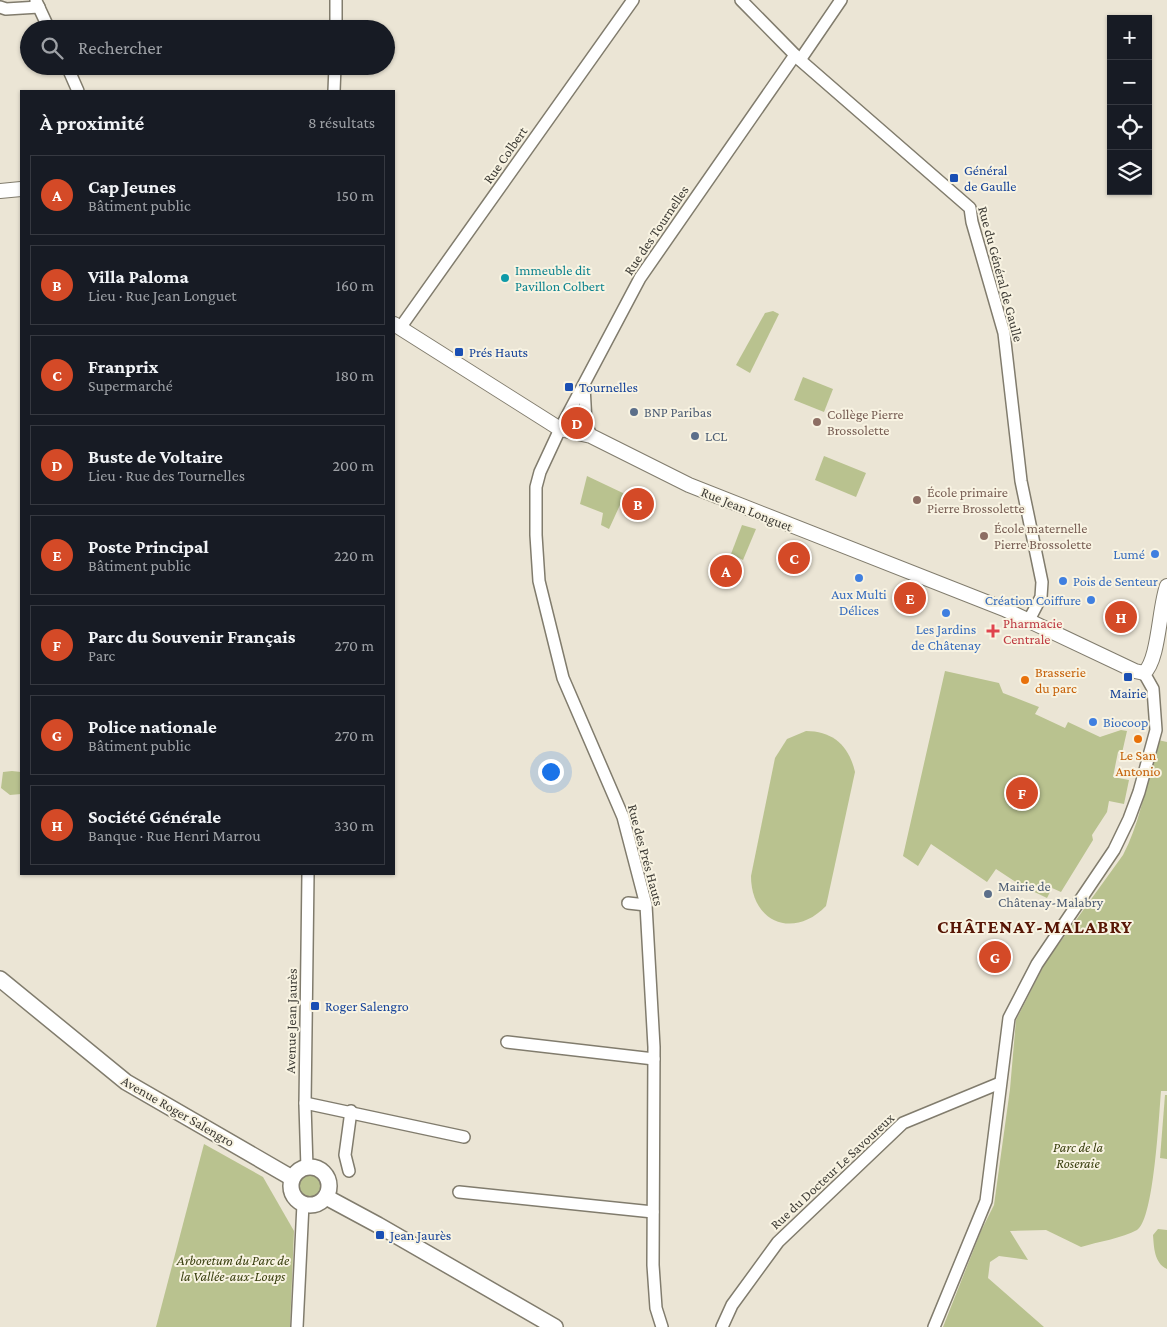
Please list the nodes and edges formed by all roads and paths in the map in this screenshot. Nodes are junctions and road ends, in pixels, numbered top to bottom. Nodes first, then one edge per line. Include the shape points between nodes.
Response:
1 (336, 0) edge
2 (633, 0) edge
3 (741, 0) edge
4 (841, 0) edge
5 (38, 3) edge
6 (0, 7) edge
7 (45, 20) edge
8 (336, 20) edge
9 (797, 57) junction
10 (71, 75) edge
11 (335, 75) edge
12 (78, 90) edge
13 (334, 90) edge
14 (20, 189) edge
15 (0, 192) edge
16 (397, 326) edge
17 (584, 385) junction
18 (560, 428) junction
19 (591, 436) junction
20 (1167, 586) edge
21 (1029, 620) junction
22 (1144, 673) junction
23 (1161, 721) edge
24 (308, 875) edge
25 (628, 903) dead end
26 (646, 905) junction
27 (0, 979) edge
28 (507, 1042) dead end
29 (654, 1059) junction
30 (1000, 1082) junction
31 (305, 1103) junction
32 (351, 1111) junction
33 (464, 1137) dead end
34 (307, 1168) junction
35 (349, 1171) dead end
36 (292, 1178) junction
37 (459, 1192) dead end
38 (326, 1197) junction
39 (303, 1204) junction
40 (653, 1212) junction
41 (297, 1327) edge
42 (555, 1327) edge
43 (662, 1327) edge
44 (722, 1327) edge
45 (934, 1327) edge

1 - 8 street
2 - 16 street, Rue Colbert
3 - 9 street, Rue du Général de Gaulle
4 - 9 street, Rue des Tournelles
5 - 6 street via 6,9
5 - 7 street
9 - 17 street, Rue des Tournelles via 640,278
9 - 21 street, Rue du Général de Gaulle via 970,208 1004,333 1021,481 1042,582 1041,597
10 - 12 street
11 - 13 street
14 - 15 street
16 - 18 street, Rue Jean Longuet
17 - 18 street, Rue des Prés Hauts
17 - 19 street via 586,423
18 - 19 street, Rue Jean Longuet
18 - 26 street, Rue des Prés Hauts via 536,487 539,582 563,678 623,817
19 - 21 street, Rue Jean Longuet via 689,485
20 - 22 street via 1153,657
21 - 22 street, Rue Jean Longuet via 1127,668
22 - 23 street via 1153,689
23 - 30 street via 1139,792 1118,842 1037,964 1009,1018
24 - 31 street, Avenue Jean Jaurès
25 - 26 street
26 - 29 street, Rue des Prés Hauts
27 - 36 main road, Avenue Roger Salengro via 126,1082
28 - 29 street
29 - 40 street, Rue des Prés Hauts
30 - 44 street, Rue du Docteur Le Savoureux via 903,1123 778,1242 732,1305
30 - 45 street via 986,1201
31 - 32 street
31 - 34 street, Avenue Jean Jaurès
32 - 33 street
32 - 35 street via 345,1148
34 - 36 main road via 296,1172
34 - 38 main road via 314,1168 326,1177 329,1190
36 - 39 main road via 292,1193
37 - 40 street
38 - 39 main road via 311,1206
38 - 42 main road
39 - 41 street
40 - 43 street, Rue des Prés Hauts via 656,1299

